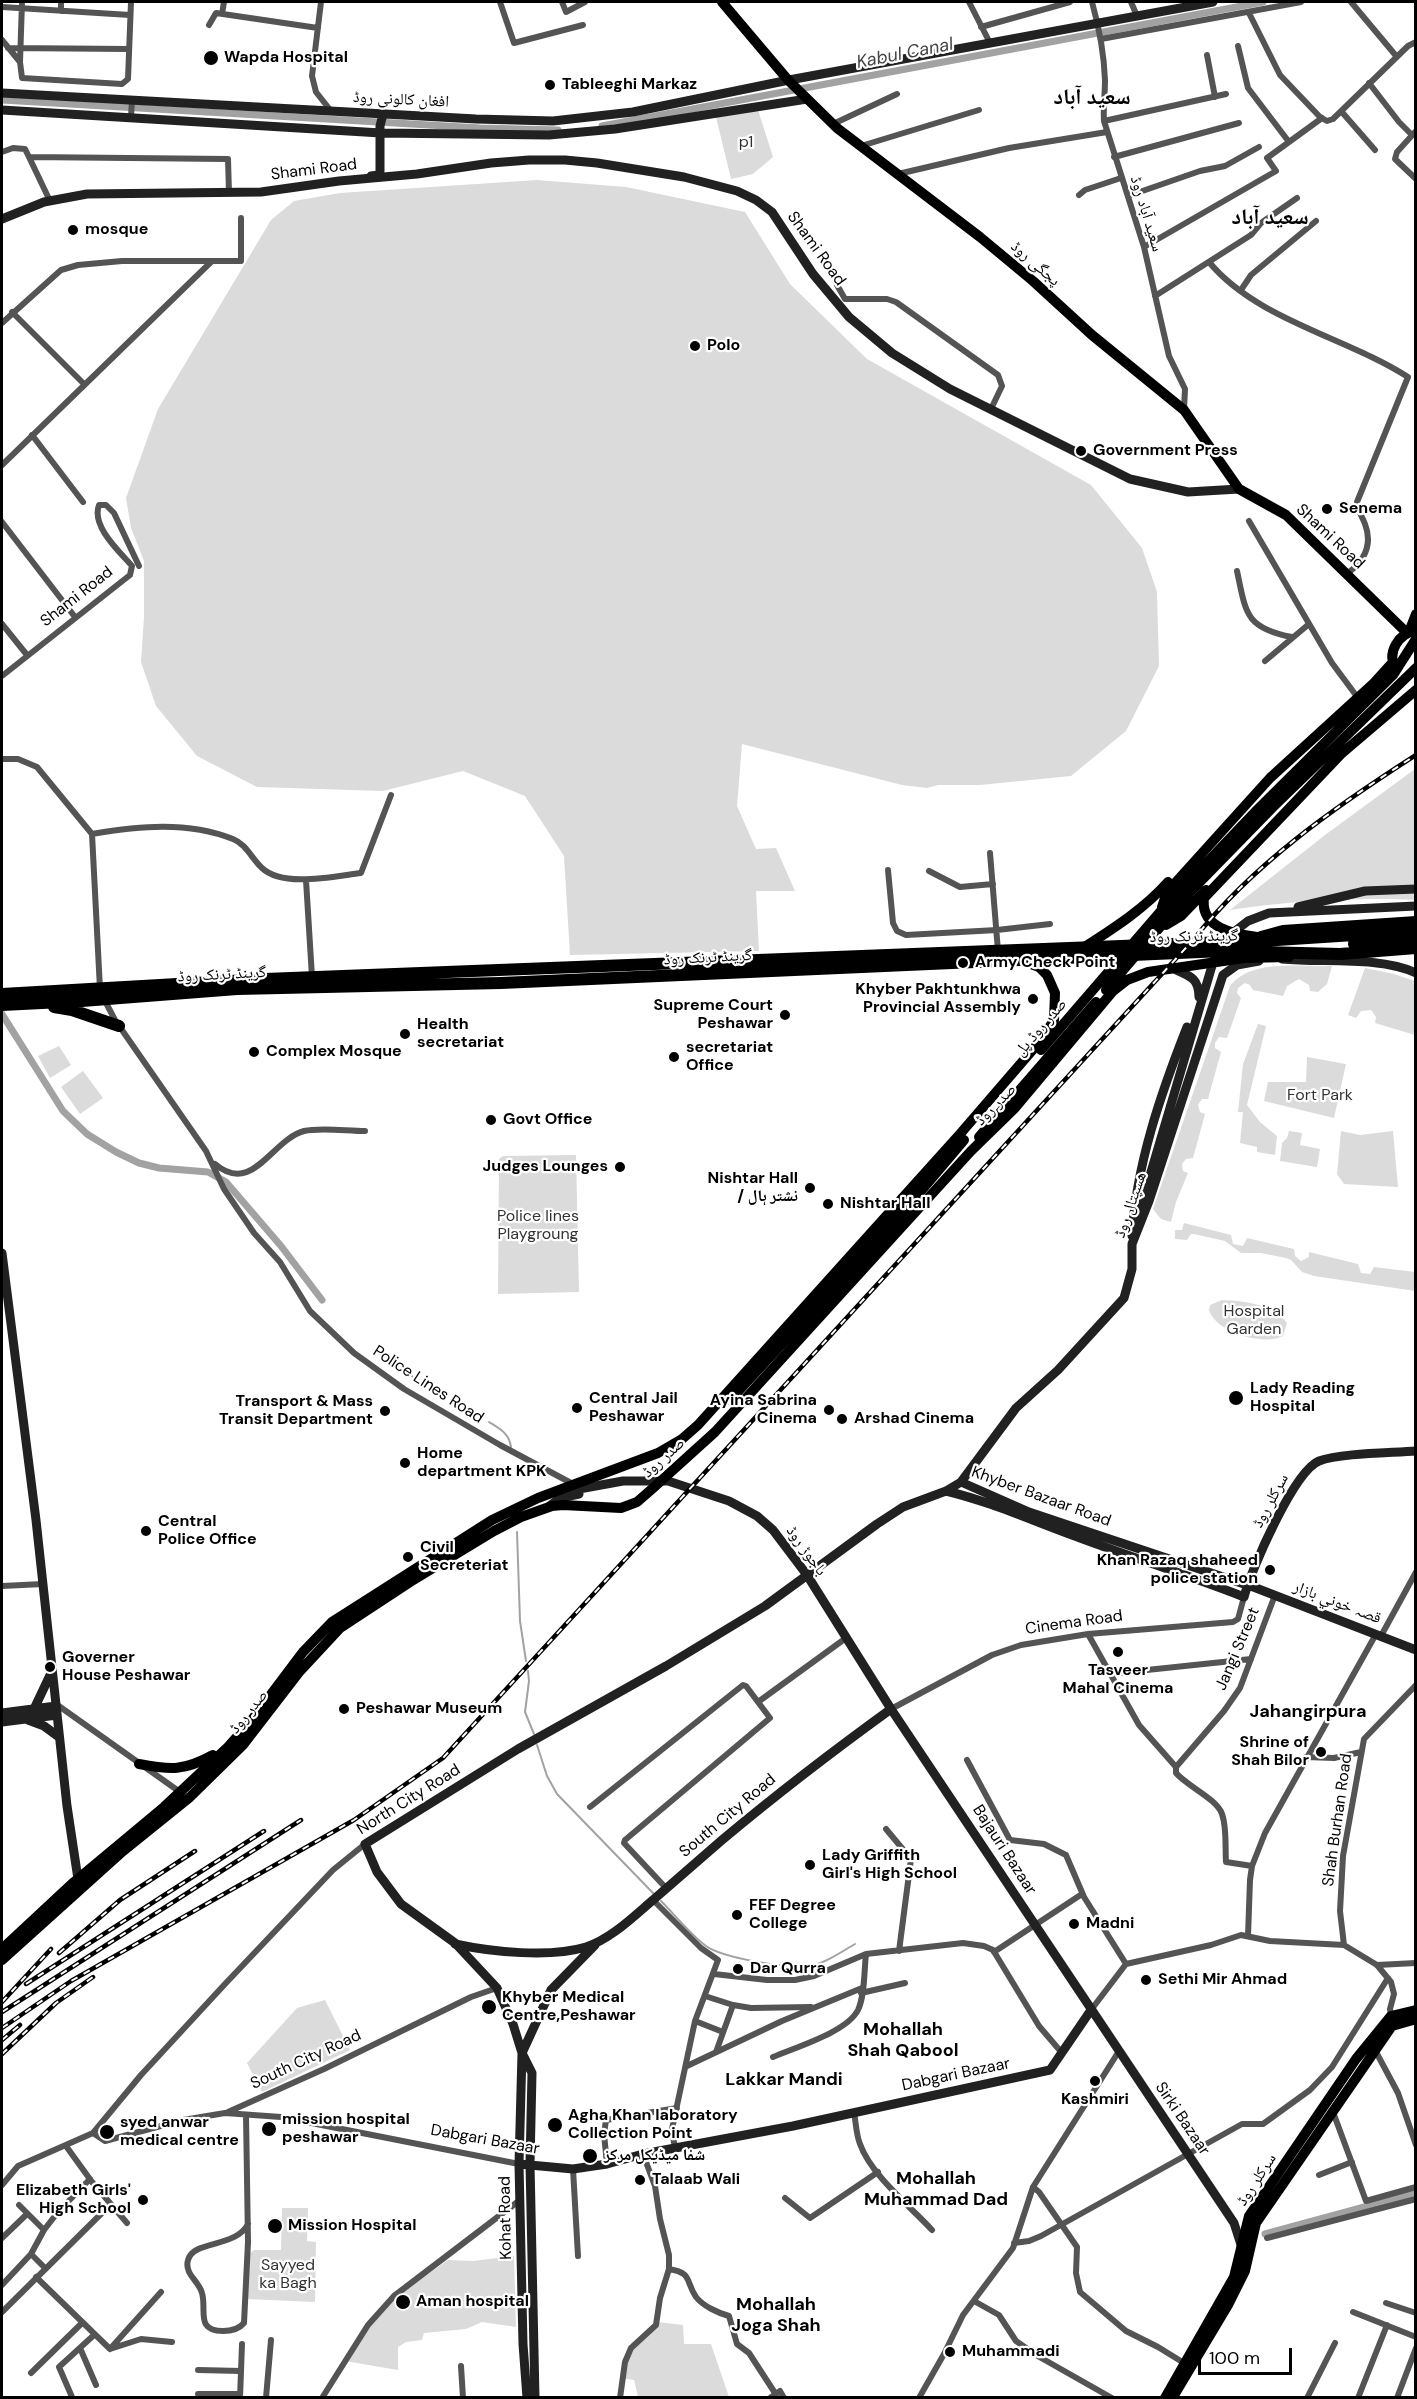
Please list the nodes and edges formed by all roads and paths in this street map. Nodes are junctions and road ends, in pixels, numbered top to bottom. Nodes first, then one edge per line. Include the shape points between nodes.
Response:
1 (62, 2) edge
2 (131, 2) edge
3 (224, 2) edge
4 (321, 2) edge
5 (501, 2) edge
6 (562, 2) edge
7 (585, 2) edge
8 (722, 2) edge
9 (969, 2) edge
10 (1070, 2) edge
11 (1092, 2) edge
12 (1131, 2) edge
13 (1213, 2) edge
14 (1301, 2) edge
15 (1351, 2) edge
16 (22, 4) edge
17 (1176, 5) edge
18 (2, 8) edge
19 (61, 11) junction
20 (1249, 13) junction
21 (222, 14) junction
22 (130, 15) junction
23 (1137, 16) junction
24 (209, 25) dead end
25 (583, 25) dead end
26 (1099, 25) junction
27 (981, 27) junction
28 (318, 28) junction
29 (1101, 39) junction
30 (2, 40) edge
31 (1416, 42) edge
32 (990, 43) junction
33 (1238, 46) dead end
34 (8, 48) junction
35 (21, 48) junction
36 (129, 49) junction
37 (1207, 55) dead end
38 (1397, 57) junction
39 (20, 62) junction
40 (791, 80) junction
41 (1369, 83) junction
42 (2, 93) edge
43 (897, 94) dead end
44 (1226, 94) dead end
45 (804, 97) junction
46 (1215, 97) junction
47 (132, 100) junction
48 (2, 110) edge
49 (979, 110) dead end
50 (677, 111) junction
51 (1341, 111) junction
52 (331, 112) junction
53 (131, 117) junction
54 (1322, 118) junction
55 (381, 122) junction
56 (1104, 122) junction
57 (1239, 123) dead end
58 (833, 124) junction
59 (1107, 132) junction
60 (1414, 133) edge
61 (1289, 142) junction
62 (860, 146) junction
63 (1259, 147) dead end
64 (1376, 150) dead end
65 (2, 152) edge
66 (29, 157) junction
67 (1114, 158) junction
68 (898, 174) junction
69 (1121, 178) junction
70 (1416, 179) edge
71 (339, 181) junction
72 (229, 194) junction
73 (1078, 195) dead end
74 (1128, 196) junction
75 (1297, 198) dead end
76 (50, 201) junction
77 (241, 218) dead end
78 (2, 219) edge
79 (1316, 221) dead end
80 (1144, 247) junction
81 (212, 262) junction
82 (1209, 262) junction
83 (837, 285) dead end
84 (1241, 290) junction
85 (1155, 296) junction
86 (12, 312) junction
87 (2, 323) edge
88 (84, 384) junction
89 (991, 409) junction
90 (1184, 410) junction
91 (32, 435) junction
92 (2, 465) edge
93 (1239, 489) junction
94 (83, 502) dead end
95 (1249, 521) dead end
96 (2, 522) edge
97 (139, 566) dead end
98 (1237, 572) dead end
99 (1348, 573) junction
100 (1416, 614) edge
101 (75, 617) junction
102 (2, 624) edge
103 (1309, 624) junction
104 (1412, 633) edge
105 (1292, 637) junction
106 (27, 655) junction
107 (1265, 661) dead end
108 (1392, 663) junction
109 (1416, 668) edge
110 (2, 675) edge
111 (1416, 688) edge
112 (1358, 698) junction
113 (1347, 708) junction
114 (1325, 727) junction
115 (1364, 733) junction
116 (1341, 754) junction
117 (2, 759) edge
118 (391, 795) dead end
119 (92, 834) junction
120 (990, 853) dead end
121 (888, 870) dead end
122 (929, 870) dead end
123 (306, 880) junction
124 (993, 884) junction
125 (1416, 889) edge
126 (1416, 901) edge
127 (1416, 906) edge
128 (1346, 909) junction
129 (1161, 911) junction
130 (1416, 922) edge
131 (1050, 924) dead end
132 (1159, 928) junction
133 (997, 930) junction
134 (1416, 931) edge
135 (1240, 935) junction
136 (1268, 939) junction
137 (1416, 939) edge
138 (1083, 948) junction
139 (1416, 948) edge
140 (998, 951) junction
141 (1313, 954) junction
142 (1130, 955) junction
143 (1274, 958) junction
144 (1020, 960) junction
145 (830, 963) junction
146 (1174, 969) junction
147 (1148, 972) junction
148 (1416, 973) edge
149 (312, 977) junction
150 (102, 994) junction
151 (3, 1001) edge
152 (28, 1003) junction
153 (119, 1026) junction
154 (364, 1131) dead end
155 (971, 1151) junction
156 (212, 1162) junction
157 (1132, 1244) junction
158 (2, 1253) edge
159 (702, 1422) junction
160 (1416, 1451) edge
161 (646, 1480) junction
162 (961, 1482) junction
163 (573, 1484) junction
164 (945, 1491) junction
165 (538, 1498) junction
166 (549, 1507) junction
167 (1103, 1541) junction
168 (1416, 1572) edge
169 (807, 1575) junction
170 (43, 1584) junction
171 (1247, 1585) junction
172 (2, 1586) edge
173 (1275, 1595) junction
174 (1244, 1597) junction
175 (1088, 1634) junction
176 (1378, 1635) junction
177 (846, 1638) junction
178 (1416, 1650) edge
179 (1251, 1659) junction
180 (53, 1668) junction
181 (1109, 1674) junction
182 (1416, 1685) edge
183 (758, 1702) junction
184 (891, 1708) junction
185 (34, 1709) junction
186 (56, 1709) junction
187 (2, 1713) edge
188 (26, 1719) junction
189 (2, 1722) edge
190 (59, 1737) junction
191 (228, 1748) junction
192 (1361, 1752) junction
193 (1306, 1757) junction
194 (967, 1760) dead end
195 (139, 1764) junction
196 (1176, 1767) junction
197 (180, 1792) junction
198 (590, 1807) dead end
199 (886, 1829) dead end
200 (365, 1845) junction
201 (1252, 1866) junction
202 (78, 1879) junction
203 (666, 1888) junction
204 (1082, 1894) junction
205 (653, 1900) junction
206 (1035, 1924) junction
207 (1248, 1936) junction
208 (599, 1941) junction
209 (455, 1944) junction
210 (1344, 1945) junction
211 (2, 1949) edge
212 (899, 1951) junction
213 (994, 1952) junction
214 (866, 1954) junction
215 (2, 1960) edge
216 (1416, 1963) edge
217 (1125, 1964) junction
218 (1377, 1965) junction
219 (714, 1974) junction
220 (1388, 1978) junction
221 (905, 1983) dead end
222 (497, 1988) junction
223 (862, 1990) junction
224 (705, 1996) junction
225 (733, 2005) junction
226 (815, 2007) junction
227 (1091, 2010) junction
228 (1416, 2010) edge
229 (1416, 2019) edge
230 (695, 2021) junction
231 (1392, 2021) junction
232 (723, 2031) junction
233 (1375, 2050) junction
234 (1119, 2051) junction
235 (716, 2052) junction
236 (522, 2053) junction
237 (1062, 2053) junction
238 (773, 2057) dead end
239 (687, 2066) junction
240 (677, 2108) junction
241 (1333, 2111) junction
242 (854, 2112) junction
243 (225, 2114) junction
244 (246, 2115) junction
245 (93, 2133) junction
246 (1416, 2145) edge
247 (66, 2146) junction
248 (675, 2149) junction
249 (1187, 2153) junction
250 (644, 2154) junction
251 (1352, 2162) junction
252 (524, 2164) junction
253 (607, 2164) junction
254 (573, 2169) junction
255 (878, 2172) junction
256 (1319, 2175) dead end
257 (90, 2179) junction
258 (2, 2185) edge
259 (1033, 2187) junction
260 (1416, 2187) edge
261 (785, 2198) dead end
262 (1416, 2199) edge
263 (520, 2200) junction
264 (111, 2204) junction
265 (19, 2205) dead end
266 (27, 2214) junction
267 (1252, 2222) junction
268 (127, 2223) dead end
269 (248, 2224) junction
270 (1059, 2224) junction
271 (44, 2230) junction
272 (932, 2230) dead end
273 (2, 2238) edge
274 (1267, 2238) dead end
275 (1014, 2243) junction
276 (1246, 2248) junction
277 (31, 2254) junction
278 (578, 2256) dead end
279 (45, 2268) junction
280 (669, 2269) junction
281 (36, 2277) junction
282 (2, 2285) edge
283 (161, 2292) dead end
284 (974, 2301) junction
285 (1224, 2303) junction
286 (1386, 2303) dead end
287 (2, 2312) edge
288 (1353, 2312) dead end
289 (1416, 2313) edge
290 (82, 2323) junction
291 (1387, 2325) junction
292 (94, 2335) junction
293 (1416, 2337) edge
294 (271, 2340) dead end
295 (172, 2342) dead end
296 (1335, 2343) dead end
297 (242, 2344) dead end
298 (80, 2348) junction
299 (1416, 2348) edge
300 (110, 2349) junction
301 (1184, 2363) junction
302 (461, 2366) dead end
303 (198, 2370) dead end
304 (241, 2371) junction
305 (32, 2373) dead end
306 (96, 2385) dead end
307 (198, 2394) dead end
308 (775, 2394) edge
309 (240, 2396) edge
310 (72, 2397) edge
311 (266, 2397) edge
312 (322, 2397) edge
313 (463, 2397) edge
314 (527, 2397) edge
315 (535, 2397) edge
316 (620, 2397) edge
317 (784, 2397) edge
318 (919, 2397) edge
319 (1112, 2397) edge
320 (1164, 2397) edge
321 (1173, 2397) edge
322 (1307, 2397) edge
323 (1358, 2397) edge
324 (1397, 2397) edge

1 - 19 street
2 - 22 street
3 - 21 street
4 - 28 street
5 - 25 street via 514,43
6 - 7 street via 566,12
8 - 40 main road, پجگی روڈ
9 - 27 street
10 - 27 street
11 - 26 street, سعید آباد روڈ
12 - 23 street
13 - 17 street
14 - 20 street
15 - 38 street
16 - 18 street
16 - 19 street
16 - 35 street
17 - 23 street
19 - 22 street
20 - 29 street
20 - 54 street via 1280,75
21 - 24 street via 216,14
21 - 28 street
22 - 36 street
23 - 26 street
26 - 29 street, سعید آباد روڈ
26 - 32 street, افغان کالونی روڈ
27 - 32 street
28 - 52 street via 312,76 316,92
29 - 56 street, سعید آباد روڈ
30 - 34 street
31 - 38 street
32 - 40 street, افغان کالونی روڈ
33 - 61 street via 1248,88
34 - 35 street
34 - 39 street
35 - 36 street
35 - 39 street
36 - 39 street via 128,79 122,84 22,78
37 - 46 street
38 - 41 street
40 - 45 main road, پجگی روڈ
40 - 50 street, افغان کالونی روڈ
41 - 51 street
41 - 60 street via 1399,122
42 - 47 street, افغان کالونی روڈ
43 - 58 street
44 - 46 street
45 - 50 street
45 - 58 main road, پجگی روڈ
46 - 56 street
47 - 52 street, افغان کالونی روڈ
47 - 53 street
48 - 53 street
49 - 62 street
50 - 55 street, افغان کالونی روڈ via 553,121
50 - 55 street via 584,133 549,135
51 - 54 street via 1330,121
51 - 64 street
52 - 55 street, افغان کالونی روڈ
53 - 55 street
54 - 61 street
55 - 71 street via 379,175
56 - 59 street, سعید آباد روڈ
57 - 67 street
58 - 62 main road, پجگی روڈ
59 - 67 street, سعید آباد روڈ
59 - 68 street via 1009,148
60 - 70 street via 1395,159
61 - 80 street via 1267,158 1276,171
62 - 68 main road, پجگی روڈ
63 - 74 street via 1225,166
65 - 66 street via 25,149
66 - 72 street via 228,159
66 - 76 street
67 - 69 street, سعید آباد روڈ
68 - 90 main road, پجگی روڈ via 980,237
69 - 73 street
69 - 74 street, سعید آباد روڈ
71 - 72 street, Shami Road
71 - 89 street, Shami Road via 501,162 565,160 625,166 737,191 772,212 813,274 849,317 892,353
72 - 76 street, Shami Road via 87,194
74 - 80 street, سعید آباد روڈ
75 - 82 street
76 - 78 street, Shami Road
77 - 81 street via 241,261
79 - 84 street via 1251,275
80 - 85 street, سعید آباد روڈ
81 - 86 street via 122,261 78,265 61,270
81 - 88 street
82 - 84 street via 1222,278
82 - 85 street
83 - 89 street via 845,299 896,302 998,375 1002,386
84 - 99 street via 1276,313 1408,376 1357,502 1366,526 1368,549
85 - 90 street, سعید آباد روڈ via 1169,356 1185,389
86 - 87 street
86 - 88 street
88 - 91 street
89 - 93 street, Shami Road via 1130,479 1188,492
90 - 93 main road, پجگی روڈ
91 - 92 street
91 - 94 street
93 - 99 main road, Shami Road via 1286,515
95 - 103 street
96 - 101 street
97 - 101 street, Shami Road via 114,513 106,505 99,505 97,517 105,534 132,567 130,575
98 - 105 street via 1246,612 1252,621 1266,631
99 - 104 main road, Shami Road
100 - 104 main road
101 - 106 street, Shami Road
102 - 106 street
103 - 105 street
103 - 112 street
104 - 108 main road via 1398,640
104 - 129 main road, صدر روڈ پل via 1406,656 1379,689
105 - 107 street
106 - 110 street, Shami Road
108 - 111 main road via 1397,675
108 - 112 main road
109 - 132 main road, صدر روڈ پل via 1273,807
111 - 115 main road
112 - 113 main road
113 - 114 main road
113 - 115 main road via 1362,717
114 - 129 main road via 1270,778 1206,848 1167,892
114 - 138 main road via 1296,746 1155,897
115 - 116 main road
116 - 132 main road via 1291,795 1181,916
116 - 135 main road via 1204,898 1207,916 1213,923
117 - 119 street via 18,759 37,767
118 - 123 street via 361,873
119 - 123 street via 161,825 202,831 235,840 273,876
119 - 150 street
120 - 124 street
121 - 133 street via 897,931 906,935
122 - 124 street via 960,887
123 - 149 street
124 - 133 street
125 - 135 street via 1365,891 1315,902 1257,921
126 - 128 street via 1365,903
127 - 128 street
128 - 157 street via 1269,913 1238,928 1220,946 1142,1195
129 - 159 main road, صدر روڈ پل via 904,1211 730,1400
130 - 136 highway via 1283,931
131 - 133 street
132 - 155 main road, صدر روڈ پل via 989,1123
133 - 140 street
134 - 136 highway, گرینڈ ٹرنک روڈ
135 - 136 main road
136 - 138 highway, گرینڈ ٹرنک روڈ
137 - 141 highway via 1335,946
138 - 140 highway, گرینڈ ٹرنک روڈ
139 - 141 highway, گرینڈ ٹرنک روڈ
140 - 145 highway, گرینڈ ٹرنک روڈ
141 - 142 highway, گرینڈ ٹرنک روڈ via 1223,951
141 - 143 main road, صدر روڈ
142 - 144 highway, گرینڈ ٹرنک روڈ
142 - 147 main road
143 - 146 main road, صدر روڈ via 1244,958
143 - 148 street, ھسپتال روڈ via 1381,963
143 - 157 street, ھسپتال روڈ via 1237,965 1223,975
144 - 145 highway, گرینڈ ٹرنک روڈ
144 - 159 main road, صدر روڈ via 1039,967 1055,993 1054,1020 1042,1039
145 - 149 highway, گرینڈ ٹرنک روڈ
145 - 150 highway, گرینڈ ٹرنک روڈ via 501,983
146 - 147 main road, صدر روڈ
146 - 157 street via 1191,976 1199,986 1199,997 1138,1180
147 - 155 main road, صدر روڈ via 1113,991 1026,1096
149 - 150 highway, گرینڈ ٹرنک روڈ
150 - 151 highway, گرینڈ ٹرنک روڈ
150 - 152 highway, گرینڈ ٹرنک روڈ
150 - 153 street, Police Lines Road
151 - 152 highway, گرینڈ ٹرنک روڈ
152 - 153 highway via 72,1010
153 - 156 street, Police Lines Road
154 - 156 street via 303,1131 244,1173 230,1174
155 - 166 main road, صدر روڈ via 715,1432 652,1490 621,1508
156 - 163 street, Police Lines Road via 221,1183 254,1233 280,1262 310,1311 354,1353 404,1389
157 - 162 street, ھسپتال روڈ via 1132,1269 1124,1298 1058,1370 1016,1408
158 - 170 street
159 - 163 main road, صدر روڈ via 658,1453
160 - 171 street, سرکلر روڈ via 1317,1462 1299,1478
161 - 165 street, باجوڑ روڈ via 604,1483
161 - 166 street, باجوڑ روڈ via 561,1498
161 - 169 street, باجوڑ روڈ via 668,1481 729,1500 757,1516 773,1530
162 - 164 street, Khyber Bazaar Road
162 - 167 street, Khyber Bazaar Road
163 - 165 main road, صدر روڈ
164 - 167 street
164 - 169 street, Khyber Bazaar Road via 903,1507
165 - 191 main road, صدر روڈ via 492,1520 332,1622 303,1652
166 - 215 main road, صدر روڈ via 494,1531 340,1628 300,1671 243,1745 190,1797 123,1851
167 - 171 street, Khyber Bazaar Road
167 - 174 street
168 - 176 street
169 - 177 street, باجوڑ روڈ
169 - 200 street, North City Road via 765,1606 518,1749
170 - 172 street
170 - 180 street
171 - 173 street, قصہ خوني بازار
171 - 174 street, Cinema Road
173 - 176 street, قصہ خوني بازار
173 - 179 street, Jangi Street
174 - 175 street, Cinema Road via 1238,1619 1233,1622
175 - 181 street
175 - 184 street, Cinema Road via 1021,1645 992,1655
176 - 178 street, قصہ خوني بازار
176 - 193 street
177 - 183 street
177 - 184 street, باجوڑ روڈ
179 - 181 street
179 - 196 street, Jangi Street via 1236,1695
180 - 185 street
180 - 186 street
181 - 196 street via 1145,1733
182 - 192 street, Shah Burhan Road via 1364,1739
183 - 198 street via 742,1685
183 - 203 street via 770,1718 625,1840
184 - 203 street, South City Road via 798,1777
184 - 206 street, Bajauri Bazaar
185 - 186 street
185 - 187 street
186 - 188 street
186 - 190 street
186 - 195 street
188 - 189 street
188 - 190 street
190 - 202 street
191 - 195 main road via 182,1769
191 - 197 main road, صدر روڈ
192 - 193 street via 1325,1759
192 - 210 street, Shah Burhan Road via 1343,1856 1340,1911
193 - 201 street
194 - 204 street via 1010,1840 1044,1844 1066,1855
195 - 197 street
196 - 201 street via 1181,1780 1223,1815 1226,1862
197 - 202 main road, صدر روڈ
199 - 212 street via 912,1863
200 - 209 street via 377,1872 402,1904
200 - 245 street, North City Road via 333,1870 225,1984
201 - 207 street
202 - 211 main road, صدر روڈ
203 - 205 street, South City Road
204 - 206 street
204 - 217 street
205 - 208 street, South City Road
205 - 219 street via 716,1958
206 - 213 street
206 - 227 street, Bajauri Bazaar
207 - 210 street
207 - 217 street
208 - 209 street, South City Road via 562,1951 520,1952 487,1951
208 - 236 street via 551,1990
209 - 222 street
210 - 218 street
212 - 213 street via 963,1943
212 - 214 street
213 - 237 street via 1039,2026
214 - 219 street via 795,1980
214 - 223 street
216 - 218 street
217 - 227 street
218 - 220 street
219 - 224 street
220 - 231 street via 1394,1994
220 - 249 street via 1332,2067 1310,2090 1263,2124 1242,2124
221 - 223 street
222 - 236 street
222 - 243 street, South City Road
223 - 226 street
223 - 238 street via 860,2008 852,2020
224 - 225 street
224 - 230 street
225 - 226 street
225 - 232 street
226 - 235 street
227 - 234 street, Sirki Bazaar
227 - 237 street, Dabgari Bazaar
228 - 231 main road
229 - 231 main road
230 - 232 street
230 - 239 street
231 - 233 main road
231 - 267 main road, سرکلر روڈ via 1356,2059 1249,2216
232 - 235 street
233 - 241 main road
233 - 246 street via 1398,2093
234 - 249 street, Sirki Bazaar
234 - 259 street
235 - 239 street
236 - 252 street via 532,2073
237 - 242 street, Dabgari Bazaar via 1050,2070
239 - 240 street
240 - 248 street via 672,2129
240 - 253 street via 606,2120
241 - 251 street
241 - 267 main road
242 - 248 street, Dabgari Bazaar
242 - 255 street via 861,2146
243 - 244 street, Dabgari Bazaar
243 - 245 street, Dabgari Bazaar via 183,2120 105,2141
244 - 252 street, Dabgari Bazaar via 281,2117
244 - 269 street
245 - 247 street
247 - 257 street
247 - 258 street via 18,2166
248 - 250 street, Dabgari Bazaar
249 - 270 street
249 - 276 street, Sirki Bazaar
250 - 253 street, Dabgari Bazaar
250 - 280 street via 655,2186
251 - 256 street
251 - 260 street via 1366,2201
252 - 254 street, Dabgari Bazaar
252 - 263 street, Kohat Road
252 - 315 street
253 - 254 street, Dabgari Bazaar
254 - 278 street
255 - 261 street via 810,2218
255 - 272 street
257 - 264 street
257 - 271 street
259 - 270 street
259 - 275 street
262 - 274 street
263 - 312 street via 394,2296 368,2325
263 - 314 street, Kohat Road
264 - 268 street
264 - 279 street
265 - 266 street
266 - 271 street
266 - 273 street
267 - 276 main road, سرکلر روڈ
269 - 269 street via 239,2236 194,2251 188,2257 188,2270 202,2293 204,2319 213,2330 230,2331 244,2323
270 - 275 street via 1029,2241
270 - 301 street via 1077,2247 1080,2292 1126,2331
271 - 277 street
275 - 284 street
276 - 285 main road, سرکلر روڈ
277 - 279 street
277 - 282 street
279 - 281 street
280 - 308 street via 682,2271 699,2300 729,2316 737,2344 749,2353
280 - 316 street via 656,2325 631,2348
281 - 287 street
281 - 290 street
283 - 300 street
284 - 318 street
284 - 319 street via 999,2315 1016,2341 1028,2350
285 - 301 main road, سرکلر روڈ
285 - 321 main road
286 - 289 street
288 - 291 street
290 - 292 street
290 - 305 street
291 - 293 street
291 - 323 street
292 - 298 street
292 - 300 street
294 - 311 street
295 - 300 street via 141,2339
296 - 322 street
297 - 304 street
298 - 306 street
298 - 310 street via 59,2367
299 - 324 street
301 - 320 main road, سرکلر روڈ
302 - 313 street
303 - 304 street
304 - 309 street
307 - 309 street
308 - 317 street

